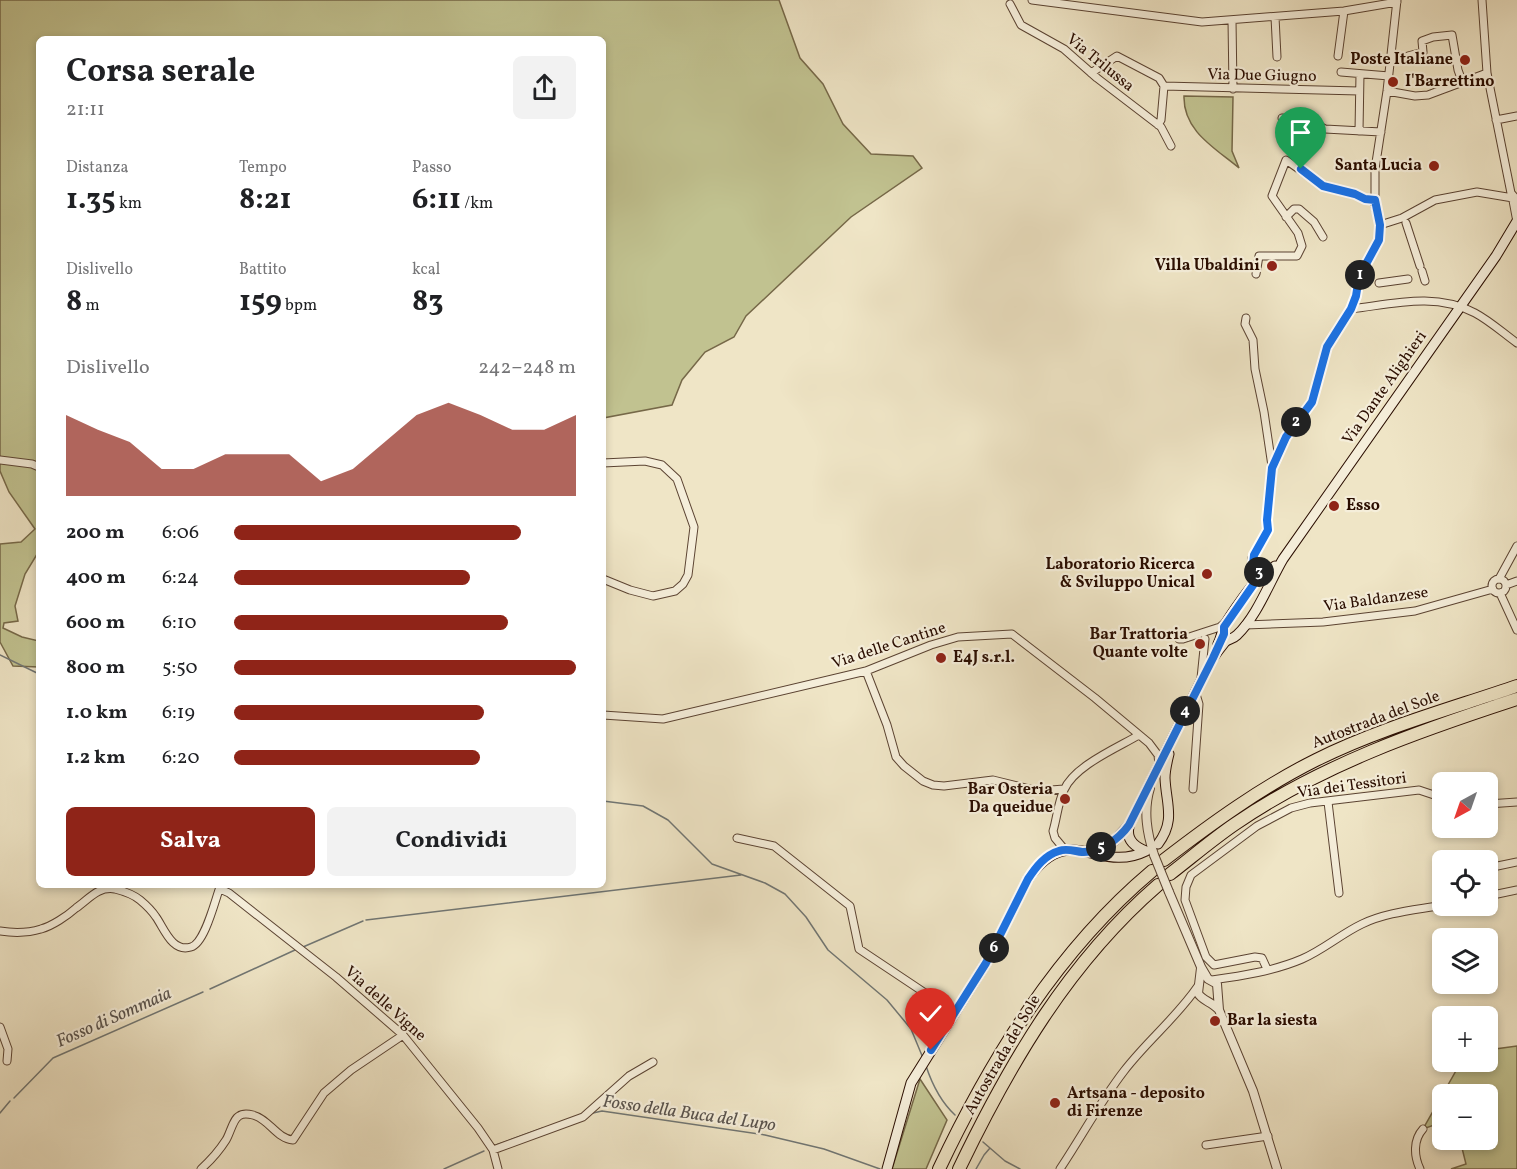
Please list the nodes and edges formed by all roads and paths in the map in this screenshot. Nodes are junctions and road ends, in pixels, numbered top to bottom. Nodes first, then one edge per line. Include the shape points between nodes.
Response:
1 (1032, 0) edge
2 (1482, 0) edge
3 (1397, 1) edge
4 (1010, 4) dead end
5 (1344, 11) junction
6 (1275, 17) junction
7 (1232, 20) junction
8 (1338, 56) dead end
9 (1408, 56) dead end
10 (1277, 57) dead end
11 (1341, 72) dead end
12 (1091, 73) junction
13 (1487, 73) junction
14 (1360, 74) junction
15 (1389, 76) junction
16 (1462, 81) junction
17 (1164, 86) junction
18 (1233, 89) junction
19 (1359, 91) junction
20 (1387, 91) junction
21 (1517, 116) edge
22 (1282, 118) dead end
23 (1496, 120) junction
24 (1158, 125) junction
25 (1359, 131) junction
26 (1381, 132) junction
27 (1171, 146) dead end
28 (1514, 195) edge
29 (1375, 200) junction
30 (1286, 216) junction
31 (1405, 219) junction
32 (1517, 221) edge
33 (1380, 225) junction
34 (1514, 231) edge
35 (1323, 237) dead end
36 (1256, 274) dead end
37 (1410, 280) dead end
38 (1425, 281) dead end
39 (1379, 284) dead end
40 (1460, 308) junction
41 (1351, 309) junction
42 (1246, 318) dead end
43 (1517, 343) edge
44 (0, 460) edge
45 (606, 463) edge
46 (36, 466) edge
47 (1272, 468) junction
48 (1517, 546) edge
49 (1279, 562) junction
50 (1257, 570) junction
51 (1261, 579) junction
52 (1499, 579) junction
53 (606, 580) edge
54 (1517, 581) edge
55 (1506, 585) junction
56 (1268, 589) junction
57 (1497, 591) junction
58 (1253, 613) junction
59 (1229, 618) junction
60 (1260, 624) junction
61 (1244, 626) junction
62 (1517, 630) edge
63 (1199, 633) junction
64 (1228, 636) junction
65 (1179, 639) dead end
66 (1205, 639) junction
67 (1214, 656) junction
68 (866, 671) junction
69 (1200, 680) junction
70 (1517, 686) edge
71 (1195, 691) junction
72 (1517, 700) edge
73 (606, 715) edge
74 (1139, 735) junction
75 (1172, 741) junction
76 (1149, 743) junction
77 (1157, 770) junction
78 (1064, 789) junction
79 (1193, 789) dead end
80 (1432, 794) edge
81 (1328, 802) junction
82 (1517, 802) edge
83 (1498, 803) edge
84 (1129, 825) junction
85 (737, 838) dead end
86 (1158, 844) dead end
87 (1065, 850) junction
88 (1085, 852) junction
89 (1155, 855) junction
90 (1517, 862) edge
91 (1498, 866) edge
92 (1152, 871) dead end
93 (1170, 874) dead end
94 (1158, 885) dead end
95 (109, 888) edge
96 (109, 888) edge
97 (220, 888) edge
98 (222, 888) edge
99 (1517, 890) edge
100 (1340, 893) dead end
101 (1498, 894) edge
102 (1432, 906) edge
103 (0, 931) edge
104 (1201, 967) junction
105 (1267, 969) junction
106 (1230, 978) junction
107 (1210, 979) junction
108 (1198, 984) junction
109 (1218, 993) junction
110 (1209, 1000) junction
111 (1219, 1010) junction
112 (955, 1013) junction
113 (0, 1027) edge
114 (403, 1035) junction
115 (7, 1061) dead end
116 (653, 1062) dead end
117 (1423, 1129) dead end
118 (1268, 1136) junction
119 (1206, 1145) dead end
120 (493, 1150) junction
121 (201, 1169) edge
122 (498, 1169) edge
123 (887, 1169) edge
124 (939, 1169) edge
125 (959, 1169) edge
126 (1060, 1169) edge
127 (1277, 1169) edge
128 (1420, 1169) edge

1 - 7 street via 1183,21
2 - 13 street
3 - 5 street
3 - 15 street
4 - 12 street, Via Trilussa via 1021,25 1064,49
5 - 6 street
5 - 8 street
6 - 7 street
6 - 10 street
7 - 18 street
9 - 16 street via 1423,52 1422,41 1452,36
11 - 14 street
12 - 17 street via 1117,56 1159,78
12 - 24 street, Via Trilussa
13 - 16 street
13 - 23 street
14 - 15 street
14 - 19 street
15 - 20 street
16 - 20 street via 1428,95
17 - 18 street, Via Due Giugno
17 - 24 street
18 - 19 street, Via Due Giugno
19 - 25 street
20 - 26 street
21 - 23 street
22 - 25 street via 1312,122 1326,129
23 - 28 street
24 - 27 street, Via Trilussa
25 - 26 street
26 - 29 street
28 - 31 street via 1477,192 1435,200
28 - 32 street
29 - 30 street via 1323,186 1286,160 1272,196
29 - 33 street
30 - 35 street via 1299,208
30 - 36 street via 1302,241 1301,251 1297,256 1259,256
31 - 33 street
31 - 38 street
32 - 34 main road, Via Dante Alighieri
33 - 41 street via 1379,240 1359,277
34 - 40 main road, Via Dante Alighieri
37 - 39 street
40 - 41 street via 1429,300
40 - 43 street via 1474,313
40 - 49 main road, Via Dante Alighieri
41 - 47 street via 1327,347 1312,402 1286,437
42 - 47 street
44 - 46 street
45 - 53 street via 645,461 662,465 677,479 694,527 688,575 675,591 653,596
47 - 50 street via 1268,530 1252,558
48 - 52 street
49 - 50 street
49 - 51 main road, Via Dante Alighieri
49 - 56 main road, Via Dante Alighieri
50 - 51 street
51 - 56 main road
51 - 59 main road, Via Dante Alighieri
52 - 55 street
52 - 57 street via 1493,582
54 - 55 street
55 - 57 street via 1505,590
56 - 58 main road, Via Dante Alighieri
57 - 60 street, Via Baldanzese via 1415,611 1323,622
57 - 62 street
58 - 60 street
58 - 61 main road, Via Dante Alighieri
59 - 63 street via 1220,627
59 - 64 main road, Via Dante Alighieri via 1223,628
60 - 61 street, Via Baldanzese
61 - 64 main road, Via Dante Alighieri via 1237,635
63 - 64 street
63 - 65 street
63 - 66 street
64 - 67 main road, Via Dante Alighieri
66 - 67 street
66 - 69 street
67 - 69 main road, Via Dante Alighieri
68 - 73 street, Via delle Cantine via 663,719
68 - 74 street, Via delle Cantine via 958,637 1012,634
68 - 78 street via 896,757 923,781 944,786 993,780 1038,791
69 - 71 main road, Via Dante Alighieri
70 - 89 highway, Autostrada del Sole via 1396,727 1317,760
71 - 75 main road, Via Dante Alighieri
71 - 79 street via 1199,704
72 - 93 highway, Autostrada del Sole via 1393,742 1315,777 1235,824
74 - 76 street, Via delle Cantine
74 - 78 street via 1082,769
75 - 76 street via 1161,746
75 - 77 main road, Via Dante Alighieri
75 - 86 main road via 1165,777 1169,822
76 - 77 street, Via delle Cantine via 1158,755
77 - 84 main road
77 - 89 street, Via Dante Alighieri via 1148,794 1146,824
78 - 87 street via 1053,831
80 - 81 street, Via dei Tessitori via 1419,790
81 - 100 street
81 - 105 street, Via dei Tessitori via 1291,808 1270,817 1191,875 1187,882 1185,900 1206,957 1214,965 1262,958
82 - 83 street
84 - 88 main road via 1114,841
84 - 89 main road via 1128,838 1135,846
85 - 112 street via 774,846 850,906 859,949
87 - 88 main road
87 - 112 main road via 1049,855 1028,879 986,963
88 - 89 main road via 1127,857
89 - 104 street, Via Dante Alighieri, bridge
90 - 91 street
92 - 124 highway, Autostrada del Sole via 1096,926 1031,1006 967,1111
94 - 125 highway, Autostrada del Sole via 1069,978 1041,1017
95 - 103 street via 99,890 42,929
96 - 97 street via 138,898 169,939 188,948 197,944 206,928
98 - 114 street, Via delle Vigne
99 - 101 street
102 - 105 street via 1363,923 1302,959
104 - 107 street, Via Dante Alighieri
104 - 108 street
105 - 106 street
106 - 107 street
106 - 109 street
107 - 108 street
107 - 109 street via 1217,984
108 - 110 street via 1199,996
108 - 126 street via 1124,1071
109 - 110 street
109 - 111 street
110 - 111 street
111 - 118 street
112 - 123 main road via 906,1095
113 - 115 street via 8,1049
114 - 120 street, Via delle Vigne
114 - 121 street via 324,1093 293,1140 286,1139 261,1118 242,1114 237,1116 216,1154
116 - 120 street via 629,1076 583,1117
117 - 128 street via 1416,1144
118 - 119 street
118 - 127 street
120 - 122 street, Via delle Vigne

